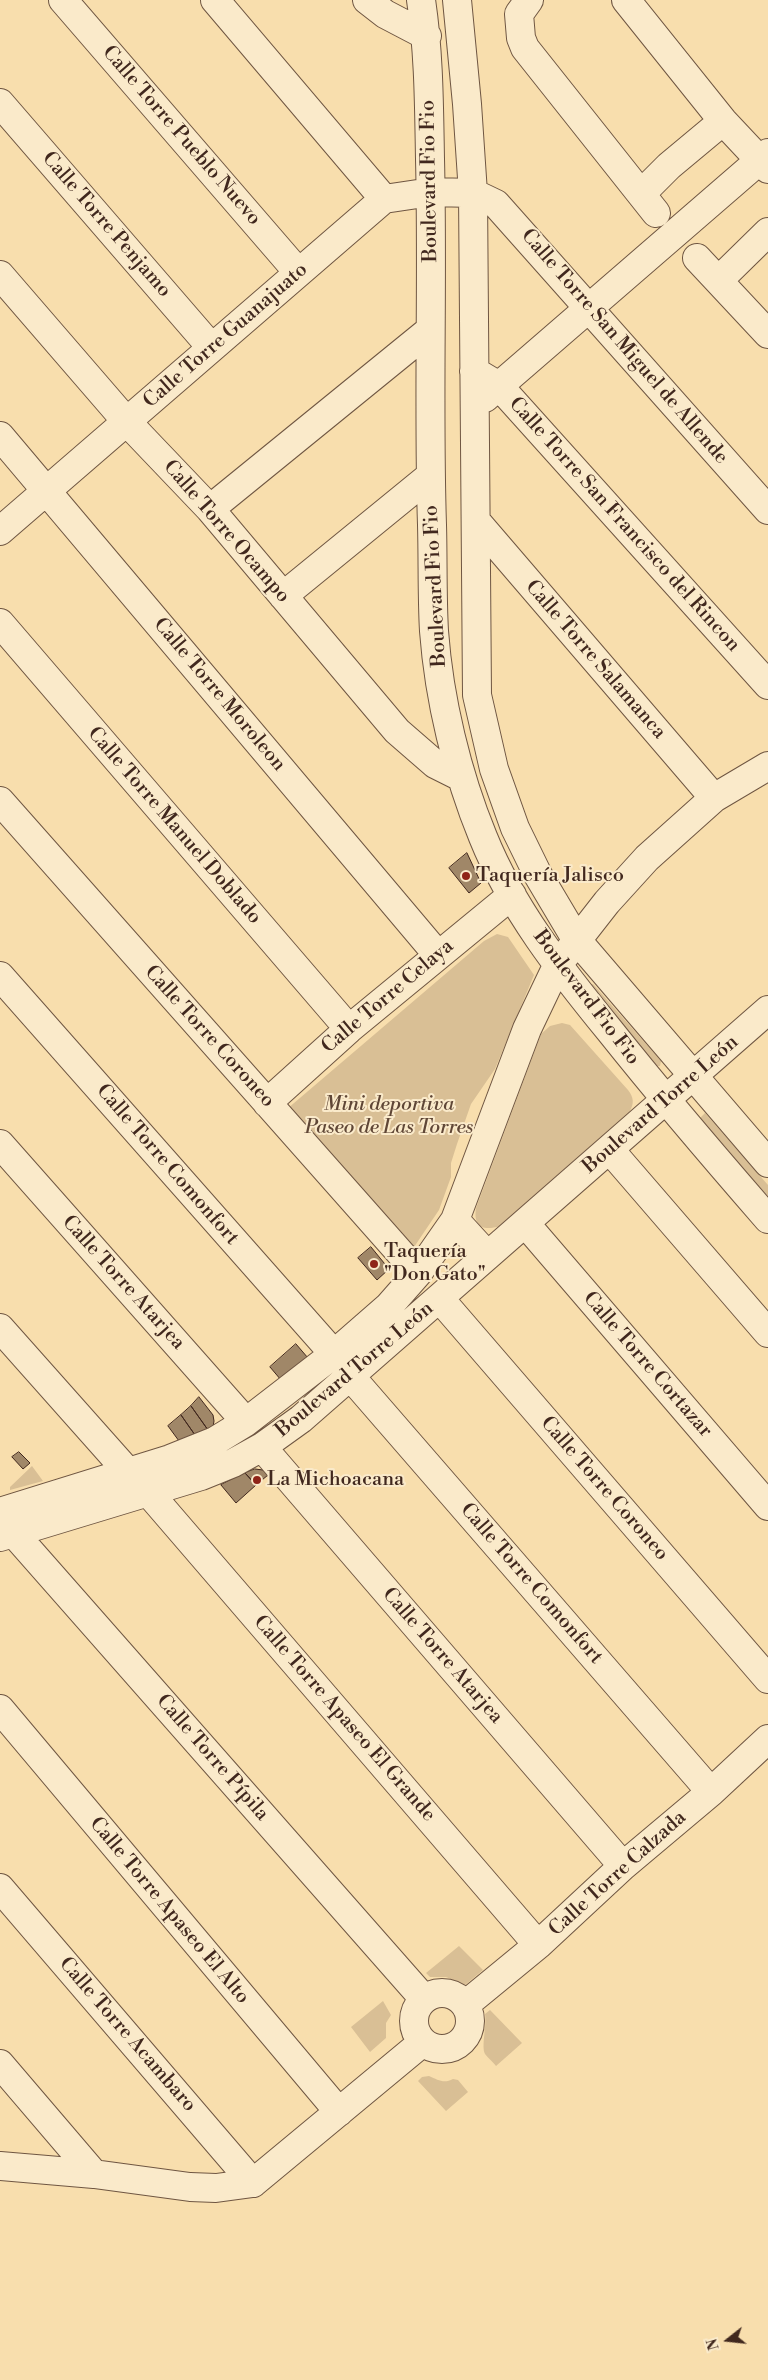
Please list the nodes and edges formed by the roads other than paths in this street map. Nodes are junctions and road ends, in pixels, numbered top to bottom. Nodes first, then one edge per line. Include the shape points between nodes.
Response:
1 (64, 0) edge
2 (215, 0) edge
3 (366, 0) edge
4 (420, 0) edge
5 (458, 0) edge
6 (529, 0) edge
7 (626, 0) edge
8 (426, 36) junction
9 (0, 103) edge
10 (723, 121) junction
11 (765, 161) edge
12 (431, 192) junction
13 (473, 193) junction
14 (384, 199) junction
15 (768, 232) edge
16 (697, 258) dead end
17 (298, 272) junction
18 (0, 276) edge
19 (718, 280) junction
20 (587, 308) junction
21 (430, 330) junction
22 (768, 334) edge
23 (211, 347) junction
24 (474, 371) junction
25 (498, 386) junction
26 (475, 408) junction
27 (127, 422) junction
28 (0, 436) edge
29 (430, 476) junction
30 (48, 491) junction
31 (210, 509) junction
32 (768, 510) edge
33 (476, 522) junction
34 (0, 531) edge
35 (283, 596) junction
36 (0, 623) edge
37 (768, 685) edge
38 (768, 766) edge
39 (461, 777) junction
40 (714, 798) junction
41 (0, 801) edge
42 (512, 895) junction
43 (576, 939) junction
44 (437, 954) junction
45 (557, 966) junction
46 (0, 976) edge
47 (768, 1010) edge
48 (349, 1029) junction
49 (693, 1077) junction
50 (665, 1100) junction
51 (267, 1103) junction
52 (0, 1144) edge
53 (610, 1150) junction
54 (768, 1163) edge
55 (768, 1219) edge
56 (455, 1220) junction
57 (525, 1223) junction
58 (487, 1255) junction
59 (418, 1273) junction
60 (440, 1299) junction
61 (0, 1328) edge
62 (768, 1333) edge
63 (334, 1354) junction
64 (351, 1377) junction
65 (246, 1422) junction
66 (262, 1447) junction
67 (128, 1472) junction
68 (149, 1493) junction
69 (768, 1506) edge
70 (3, 1525) edge
71 (768, 1679) edge
72 (0, 1709) edge
73 (768, 1739) edge
74 (710, 1792) junction
75 (623, 1866) junction
76 (0, 1888) edge
77 (538, 1945) junction
78 (424, 1999) junction
79 (465, 2005) junction
80 (423, 2042) junction
81 (0, 2064) edge
82 (339, 2112) junction
83 (0, 2166) edge
84 (94, 2174) junction
85 (253, 2183) junction

1 - 17 street, Calle Torre Pueblo Nuevo
2 - 14 street
3 - 8 street
4 - 8 street, Boulevard Fio Fio
5 - 13 street, Boulevard Fio Fio
6 - 10 street via 519,14 520,38 525,48 649,204 669,166
7 - 10 street
8 - 12 street, Boulevard Fio Fio
9 - 23 street, Calle Torre Penjamo
10 - 11 street
11 - 20 street
12 - 13 street
12 - 14 street
12 - 21 street, Boulevard Fio Fio
13 - 20 street, Calle Torre San Miguel de Allende via 496,204
13 - 24 street, Boulevard Fio Fio
14 - 17 street, Calle Torre Guanajuato
15 - 19 street
16 - 19 street
17 - 23 street, Calle Torre Guanajuato
18 - 27 street, Calle Torre Ocampo
19 - 22 street
20 - 25 street
20 - 32 street, Calle Torre San Miguel de Allende
21 - 29 street, Boulevard Fio Fio
21 - 31 street
23 - 27 street, Calle Torre Guanajuato
24 - 25 street, Calle Torre San Francisco del Rincon
24 - 26 street, Boulevard Fio Fio
25 - 26 street
25 - 37 street, Calle Torre San Francisco del Rincon
26 - 33 street, Boulevard Fio Fio
27 - 30 street, Calle Torre Guanajuato
27 - 31 street, Calle Torre Ocampo
28 - 30 street, Calle Torre Moroleon
29 - 35 street
29 - 39 street, Boulevard Fio Fio via 434,633
30 - 34 street, Calle Torre Guanajuato
30 - 44 street, Calle Torre Moroleon
31 - 35 street, Calle Torre Ocampo
33 - 40 street, Calle Torre Salamanca
33 - 43 street, Boulevard Fio Fio via 477,696 494,769 519,836
35 - 39 street, Calle Torre Ocampo via 397,731 435,764
36 - 48 street, Calle Torre Manuel Doblado
38 - 40 street, Boulevard Torre León
39 - 42 street, Boulevard Fio Fio via 483,839
40 - 43 street, Boulevard Torre León via 647,858
41 - 51 street, Calle Torre Coroneo
42 - 44 street, Calle Torre Celaya
42 - 45 street, Boulevard Fio Fio
43 - 45 street, Boulevard Torre León
43 - 49 street, Boulevard Fio Fio
44 - 48 street, Calle Torre Celaya
45 - 50 street, Boulevard Fio Fio
45 - 56 street, Boulevard Torre León via 527,1030
46 - 63 street, Calle Torre Comonfort
47 - 49 street, Boulevard Torre León
48 - 51 street, Calle Torre Celaya
49 - 50 street, Boulevard Torre León
49 - 54 street, Boulevard Fio Fio
50 - 53 street, Boulevard Torre León
50 - 55 street, Boulevard Fio Fio
51 - 59 street, Calle Torre Coroneo
52 - 65 street, Calle Torre Atarjea
53 - 57 street, Boulevard Torre León
53 - 62 street
56 - 58 street
56 - 59 street, Boulevard Torre León
57 - 58 street, Boulevard Torre León
57 - 69 street, Calle Torre Cortazar
58 - 60 street, Boulevard Torre León
59 - 63 street, Boulevard Torre León via 389,1306
60 - 64 street, Boulevard Torre León
60 - 71 street, Calle Torre Coroneo
61 - 67 street
63 - 65 street, Boulevard Torre León
64 - 66 street, Boulevard Torre León
64 - 74 street, Calle Torre Comonfort
65 - 67 street, Boulevard Torre León via 215,1442
66 - 68 street, Boulevard Torre León via 233,1463
66 - 75 street, Calle Torre Atarjea
67 - 70 street, Boulevard Torre León
68 - 70 street, Boulevard Torre León
68 - 77 street, Calle Torre Apaseo El Grande
70 - 78 street, Calle Torre Pípila
72 - 82 street, Calle Torre Apaseo El Alto
73 - 74 street, Calle Torre Calzada
74 - 75 street, Calle Torre Calzada
75 - 77 street, Calle Torre Calzada
76 - 85 street, Calle Torre Acambaro
77 - 79 street, Calle Torre Calzada
78 - 79 street via 446,1993
78 - 80 street via 414,2021
79 - 80 street via 470,2018 468,2032 461,2043 449,2049 435,2049
80 - 82 street
81 - 84 street
82 - 85 street
83 - 84 street
84 - 85 street via 190,2187 216,2188

